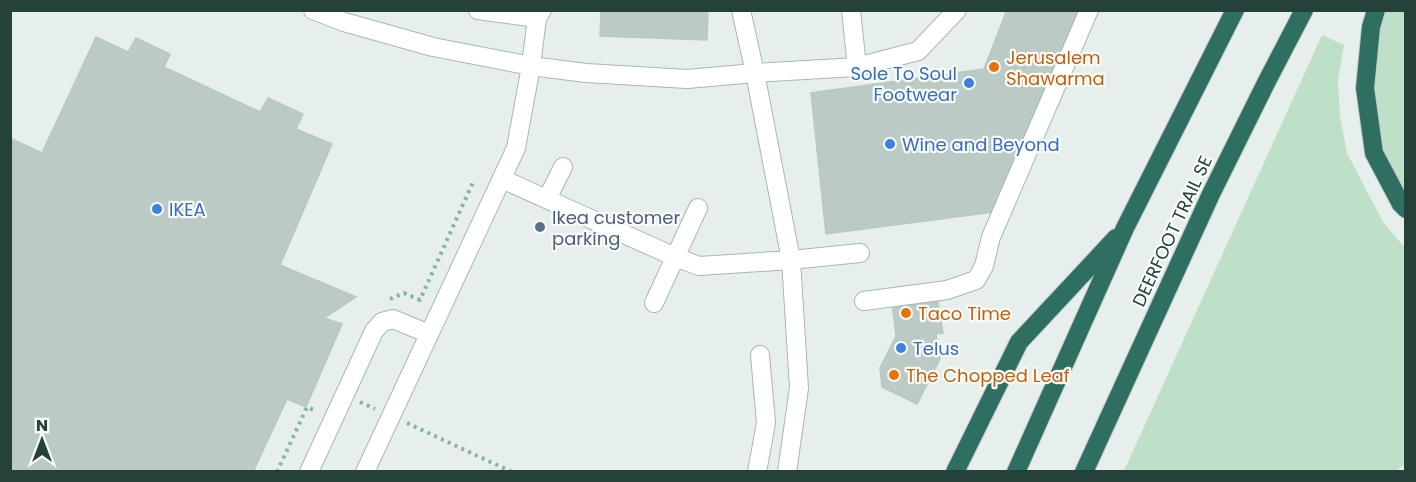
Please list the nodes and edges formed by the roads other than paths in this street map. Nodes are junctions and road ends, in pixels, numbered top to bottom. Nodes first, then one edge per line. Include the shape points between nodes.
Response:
1 (313, 10) edge
2 (478, 10) edge
3 (741, 10) edge
4 (851, 10) edge
5 (957, 10) edge
6 (1089, 10) edge
7 (1235, 10) edge
8 (1304, 10) edge
9 (1376, 10) edge
10 (539, 14) edge
11 (531, 66) junction
12 (857, 67) junction
13 (755, 73) junction
14 (562, 166) dead end
15 (502, 179) junction
16 (547, 199) junction
17 (698, 208) dead end
18 (1406, 209) edge
19 (1125, 228) junction
20 (860, 253) dead end
21 (675, 257) junction
22 (791, 260) junction
23 (864, 301) dead end
24 (654, 303) dead end
25 (429, 334) junction
26 (760, 355) dead end
27 (309, 471) edge
28 (365, 471) edge
29 (757, 471) edge
30 (787, 471) edge
31 (954, 471) edge
32 (1016, 471) edge
33 (1084, 471) edge

1 - 11 lane via 433,47
2 - 10 lane
3 - 13 lane
4 - 12 lane
5 - 12 lane via 918,51
6 - 23 lane via 976,280 947,290
7 - 19 highway
8 - 33 highway, DEERFOOT TRAIL SE via 1211,194
9 - 18 highway via 1365,87 1374,153
10 - 11 lane
11 - 13 lane via 687,79
11 - 15 lane via 516,148
12 - 13 lane
13 - 22 lane
14 - 16 lane
15 - 16 lane
15 - 25 lane
16 - 21 lane
17 - 21 lane
19 - 31 highway via 1019,342
19 - 32 highway
20 - 22 lane
21 - 22 lane via 699,266
21 - 24 lane
22 - 30 lane via 799,388
25 - 27 lane via 393,319 382,322 374,331
25 - 28 lane
26 - 29 lane via 766,423

